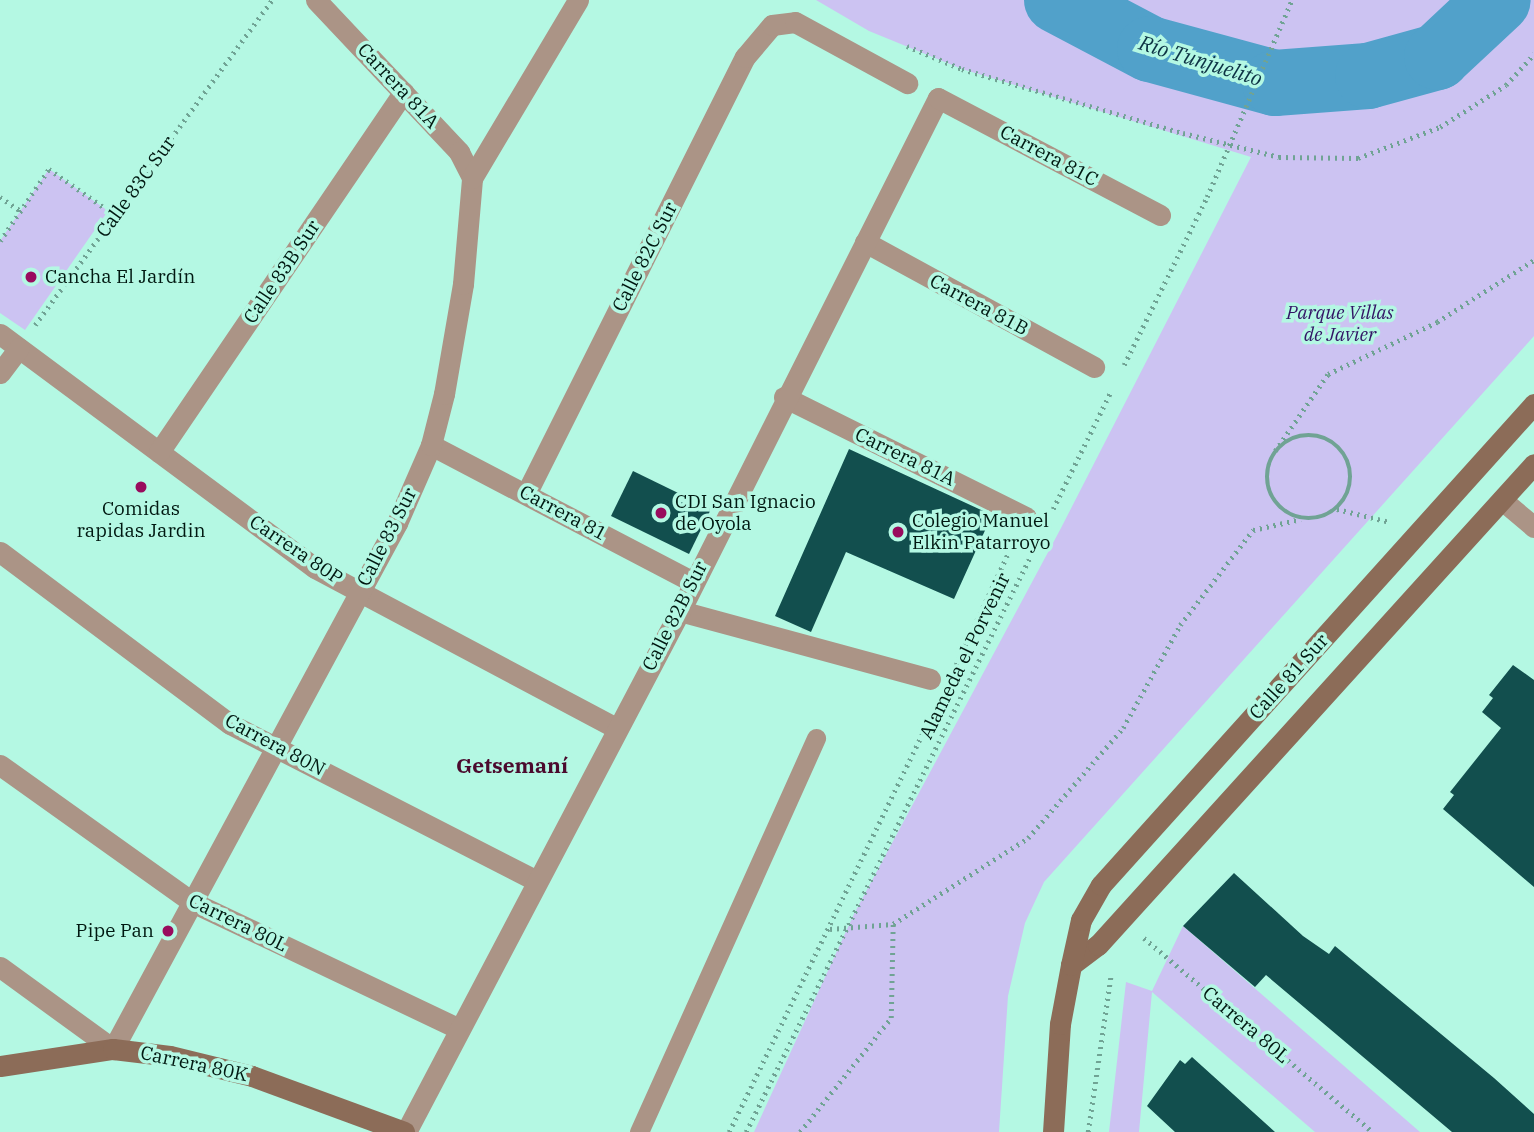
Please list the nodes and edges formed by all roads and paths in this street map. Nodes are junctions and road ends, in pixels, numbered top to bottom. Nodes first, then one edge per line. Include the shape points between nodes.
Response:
1 (272, 0) edge
2 (316, 0) edge
3 (579, 0) edge
4 (1292, 0) edge
5 (904, 45) dead end
6 (1534, 54) edge
7 (907, 83) dead end
8 (404, 92) junction
9 (939, 98) joint
10 (472, 178) junction
11 (0, 198) edge
12 (21, 211) junction
13 (115, 215) junction
14 (1160, 215) dead end
15 (0, 241) edge
16 (864, 242) junction
17 (1534, 260) edge
18 (0, 334) edge
19 (19, 348) junction
20 (1094, 367) dead end
21 (0, 373) edge
22 (784, 397) junction
23 (1534, 404) edge
24 (432, 445) junction
25 (1275, 451) junction
26 (159, 452) junction
27 (1534, 464) edge
28 (526, 494) junction
29 (1502, 499) junction
30 (1338, 509) junction
31 (1052, 512) dead end
32 (1026, 517) joint
33 (1301, 519) junction
34 (1534, 527) edge
35 (1422, 529) junction
36 (1040, 536) dead end
37 (0, 552) edge
38 (693, 582) junction
39 (360, 592) junction
40 (680, 611) junction
41 (952, 672) dead end
42 (935, 688) joint
43 (616, 728) junction
44 (816, 738) dead end
45 (276, 747) junction
46 (0, 765) edge
47 (537, 881) junction
48 (192, 902) junction
49 (1119, 917) junction
50 (893, 924) junction
51 (847, 928) junction
52 (830, 929) junction
53 (1071, 965) junction
54 (0, 967) edge
55 (1112, 971) dead end
56 (459, 1029) junction
57 (113, 1049) junction
58 (0, 1066) edge
59 (405, 1132) edge
60 (639, 1132) edge
61 (729, 1132) edge
62 (746, 1132) edge
63 (800, 1132) edge
64 (1053, 1132) edge
65 (1088, 1132) edge
66 (1373, 1132) edge

1 - 13 path, Calle 83C Sur
2 - 8 street, Carrera 81A
3 - 10 street, Calle 83 Sur
4 - 31 path via 1207,197
5 - 6 path via 962,69 1183,133 1279,156 1332,158 1358,158 1440,127 1506,85
7 - 28 street, Calle 82C Sur via 794,22 772,25 745,57
8 - 10 street, Carrera 81A via 459,152
8 - 26 street, Calle 83B Sur
9 - 14 street, Carrera 81C
9 - 16 street, Calle 82B Sur
10 - 24 street, Calle 83 Sur via 463,284
11 - 12 path
12 - 13 path via 50,169
12 - 15 path
13 - 19 path, Calle 83C Sur
16 - 20 street, Carrera 81B
16 - 22 street, Calle 82B Sur
17 - 25 path via 1437,322 1328,374
18 - 19 street, Carrera 80P
19 - 21 street
19 - 26 street, Carrera 80P
22 - 32 street, Carrera 81A
22 - 38 street, Calle 82B Sur
23 - 35 street, Calle 81 Sur
24 - 28 street, Carrera 81
24 - 39 street, Calle 83 Sur
25 - 30 path via 1285,441 1313,434 1339,446 1352,471 1352,485
25 - 33 path via 1266,477 1269,492 1287,513
26 - 39 street, Carrera 80P via 315,568
27 - 29 street, Calle 81 Sur
28 - 38 street, Carrera 81
29 - 34 street
29 - 49 street, Calle 81 Sur
30 - 33 path via 1326,516
30 - 35 path
32 - 41 path
33 - 50 path via 1253,530 1181,625 1123,728 1028,838
35 - 53 street, Calle 81 Sur via 1101,885 1081,920
36 - 51 path, Alameda el Porvenir
37 - 45 street, Carrera 80N via 230,724
38 - 40 street, Calle 82B Sur
39 - 43 street, Carrera 80P
39 - 45 street, Calle 83 Sur
40 - 42 street
40 - 43 street, Calle 82B Sur
42 - 52 path
43 - 47 street, Calle 82B Sur
44 - 60 lane
45 - 47 street, Carrera 80N
45 - 48 street, Calle 83 Sur
46 - 48 street, Carrera 80L
47 - 56 street, Calle 82B Sur
48 - 56 street, Carrera 80L
48 - 57 street, Calle 83 Sur
49 - 53 street, Calle 81 Sur via 1098,945
49 - 66 path, Carrera 80L
50 - 51 path
50 - 63 path via 891,1018
51 - 52 path
51 - 62 path, Alameda el Porvenir
52 - 61 path
53 - 64 street, Calle 81 Sur via 1060,1024
54 - 57 street, Carrera 80K
55 - 65 path
56 - 59 street, Calle 82B Sur
57 - 58 street
57 - 59 street, Carrera 80K via 170,1056 252,1076

